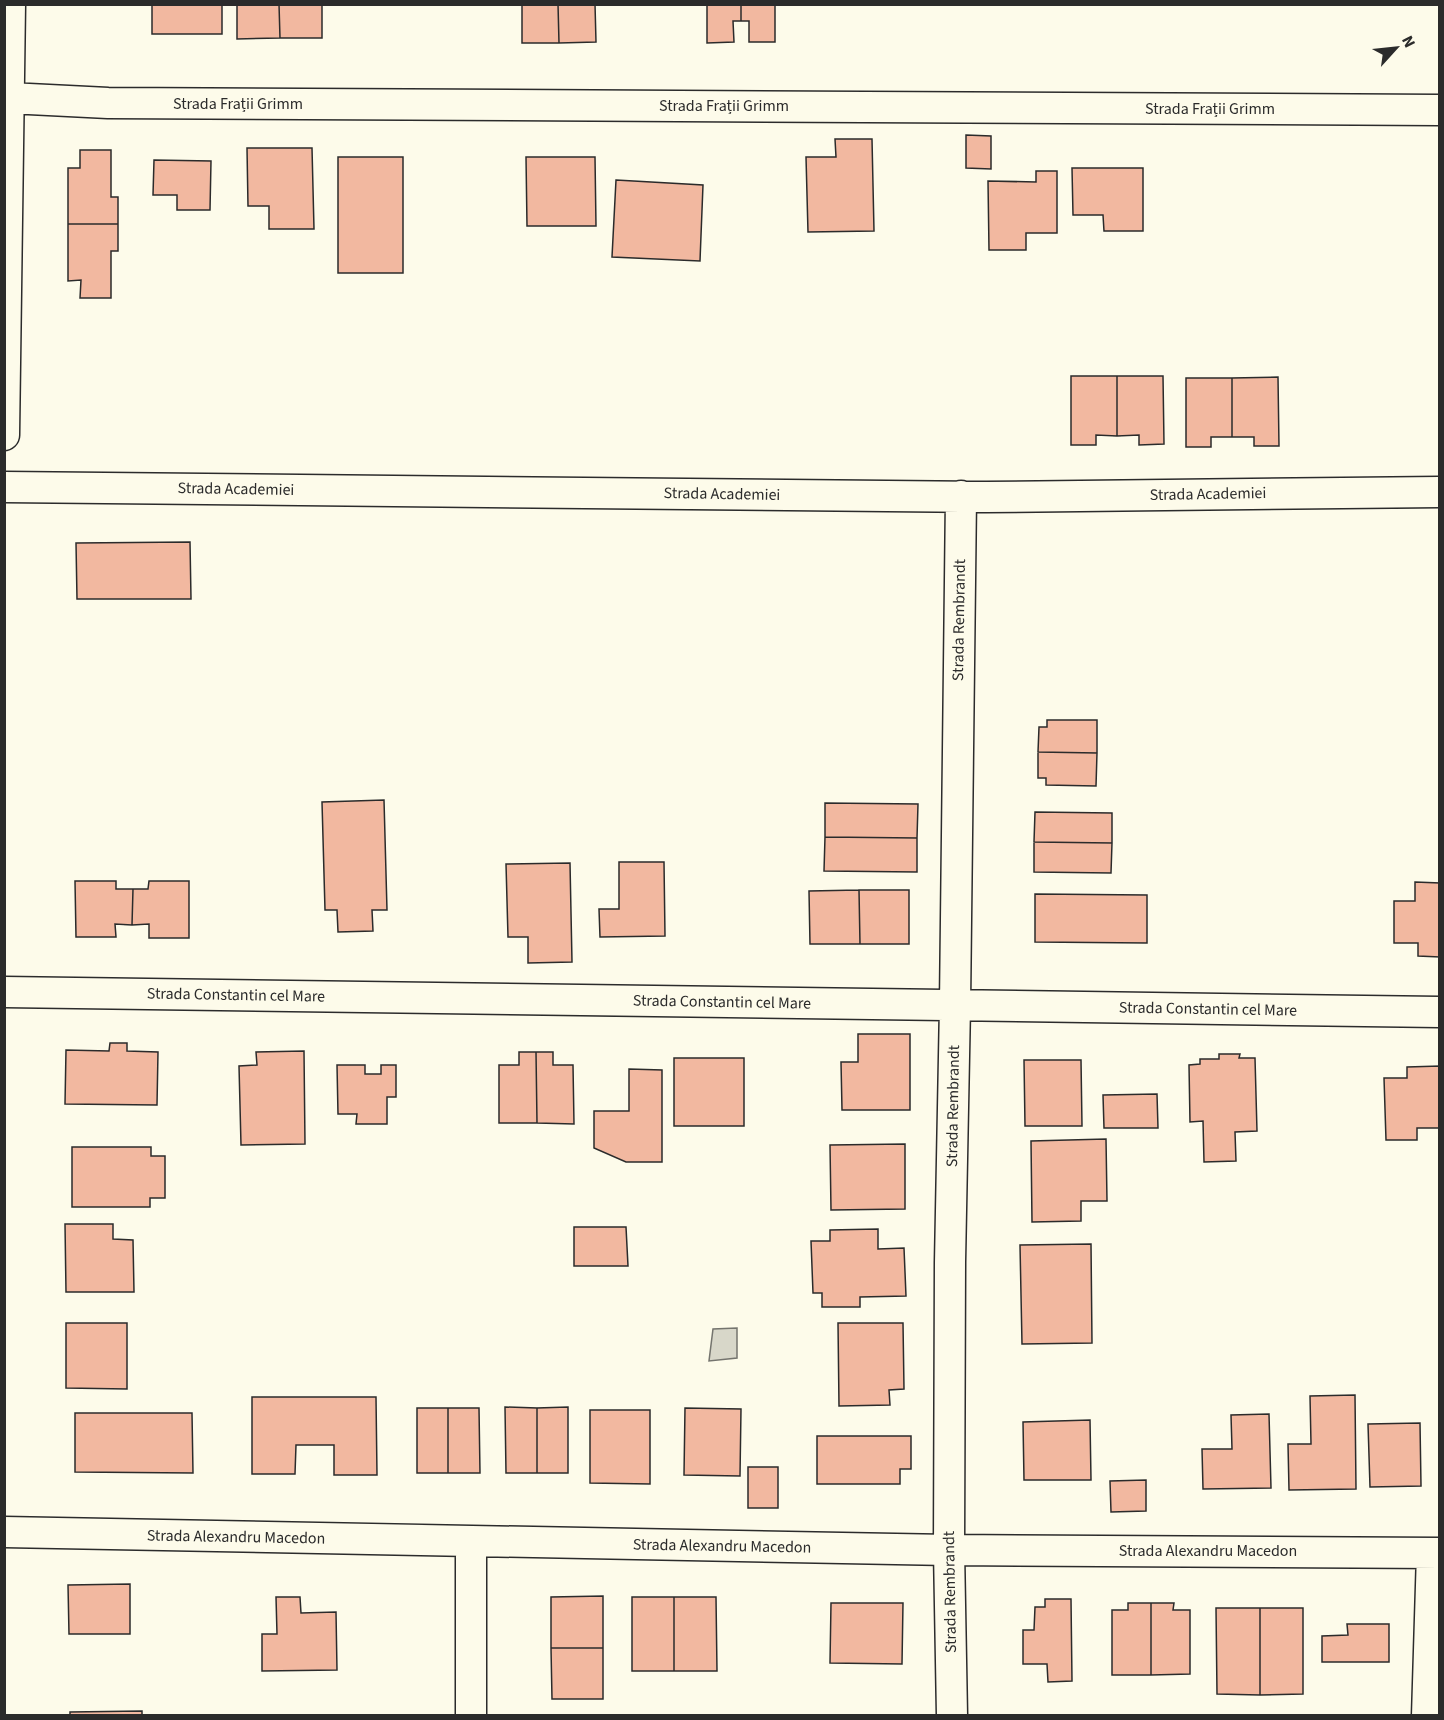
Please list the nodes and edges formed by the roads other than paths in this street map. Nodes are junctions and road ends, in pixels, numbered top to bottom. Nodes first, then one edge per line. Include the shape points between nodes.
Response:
1 (10, 4) edge
2 (9, 98) junction
3 (1440, 110) edge
4 (4, 435) edge
5 (4, 487) edge
6 (1440, 492) edge
7 (961, 496) junction
8 (4, 992) edge
9 (955, 1005) junction
10 (1440, 1012) edge
11 (4, 1532) edge
12 (471, 1541) junction
13 (950, 1550) junction
14 (1436, 1553) edge
15 (471, 1716) edge
16 (952, 1716) edge
17 (1427, 1716) edge

1 - 2 street
2 - 3 street, Strada Frații Grimm via 108,103
2 - 4 street
5 - 7 street, Strada Academiei
6 - 7 street, Strada Academiei
7 - 9 street, Strada Rembrandt
8 - 9 street, Strada Constantin cel Mare
9 - 10 street, Strada Constantin cel Mare
9 - 13 street, Strada Rembrandt
11 - 12 street, Strada Alexandru Macedon
12 - 13 street, Strada Alexandru Macedon
12 - 15 street
13 - 14 street, Strada Alexandru Macedon
13 - 16 street, Strada Rembrandt
14 - 17 street

